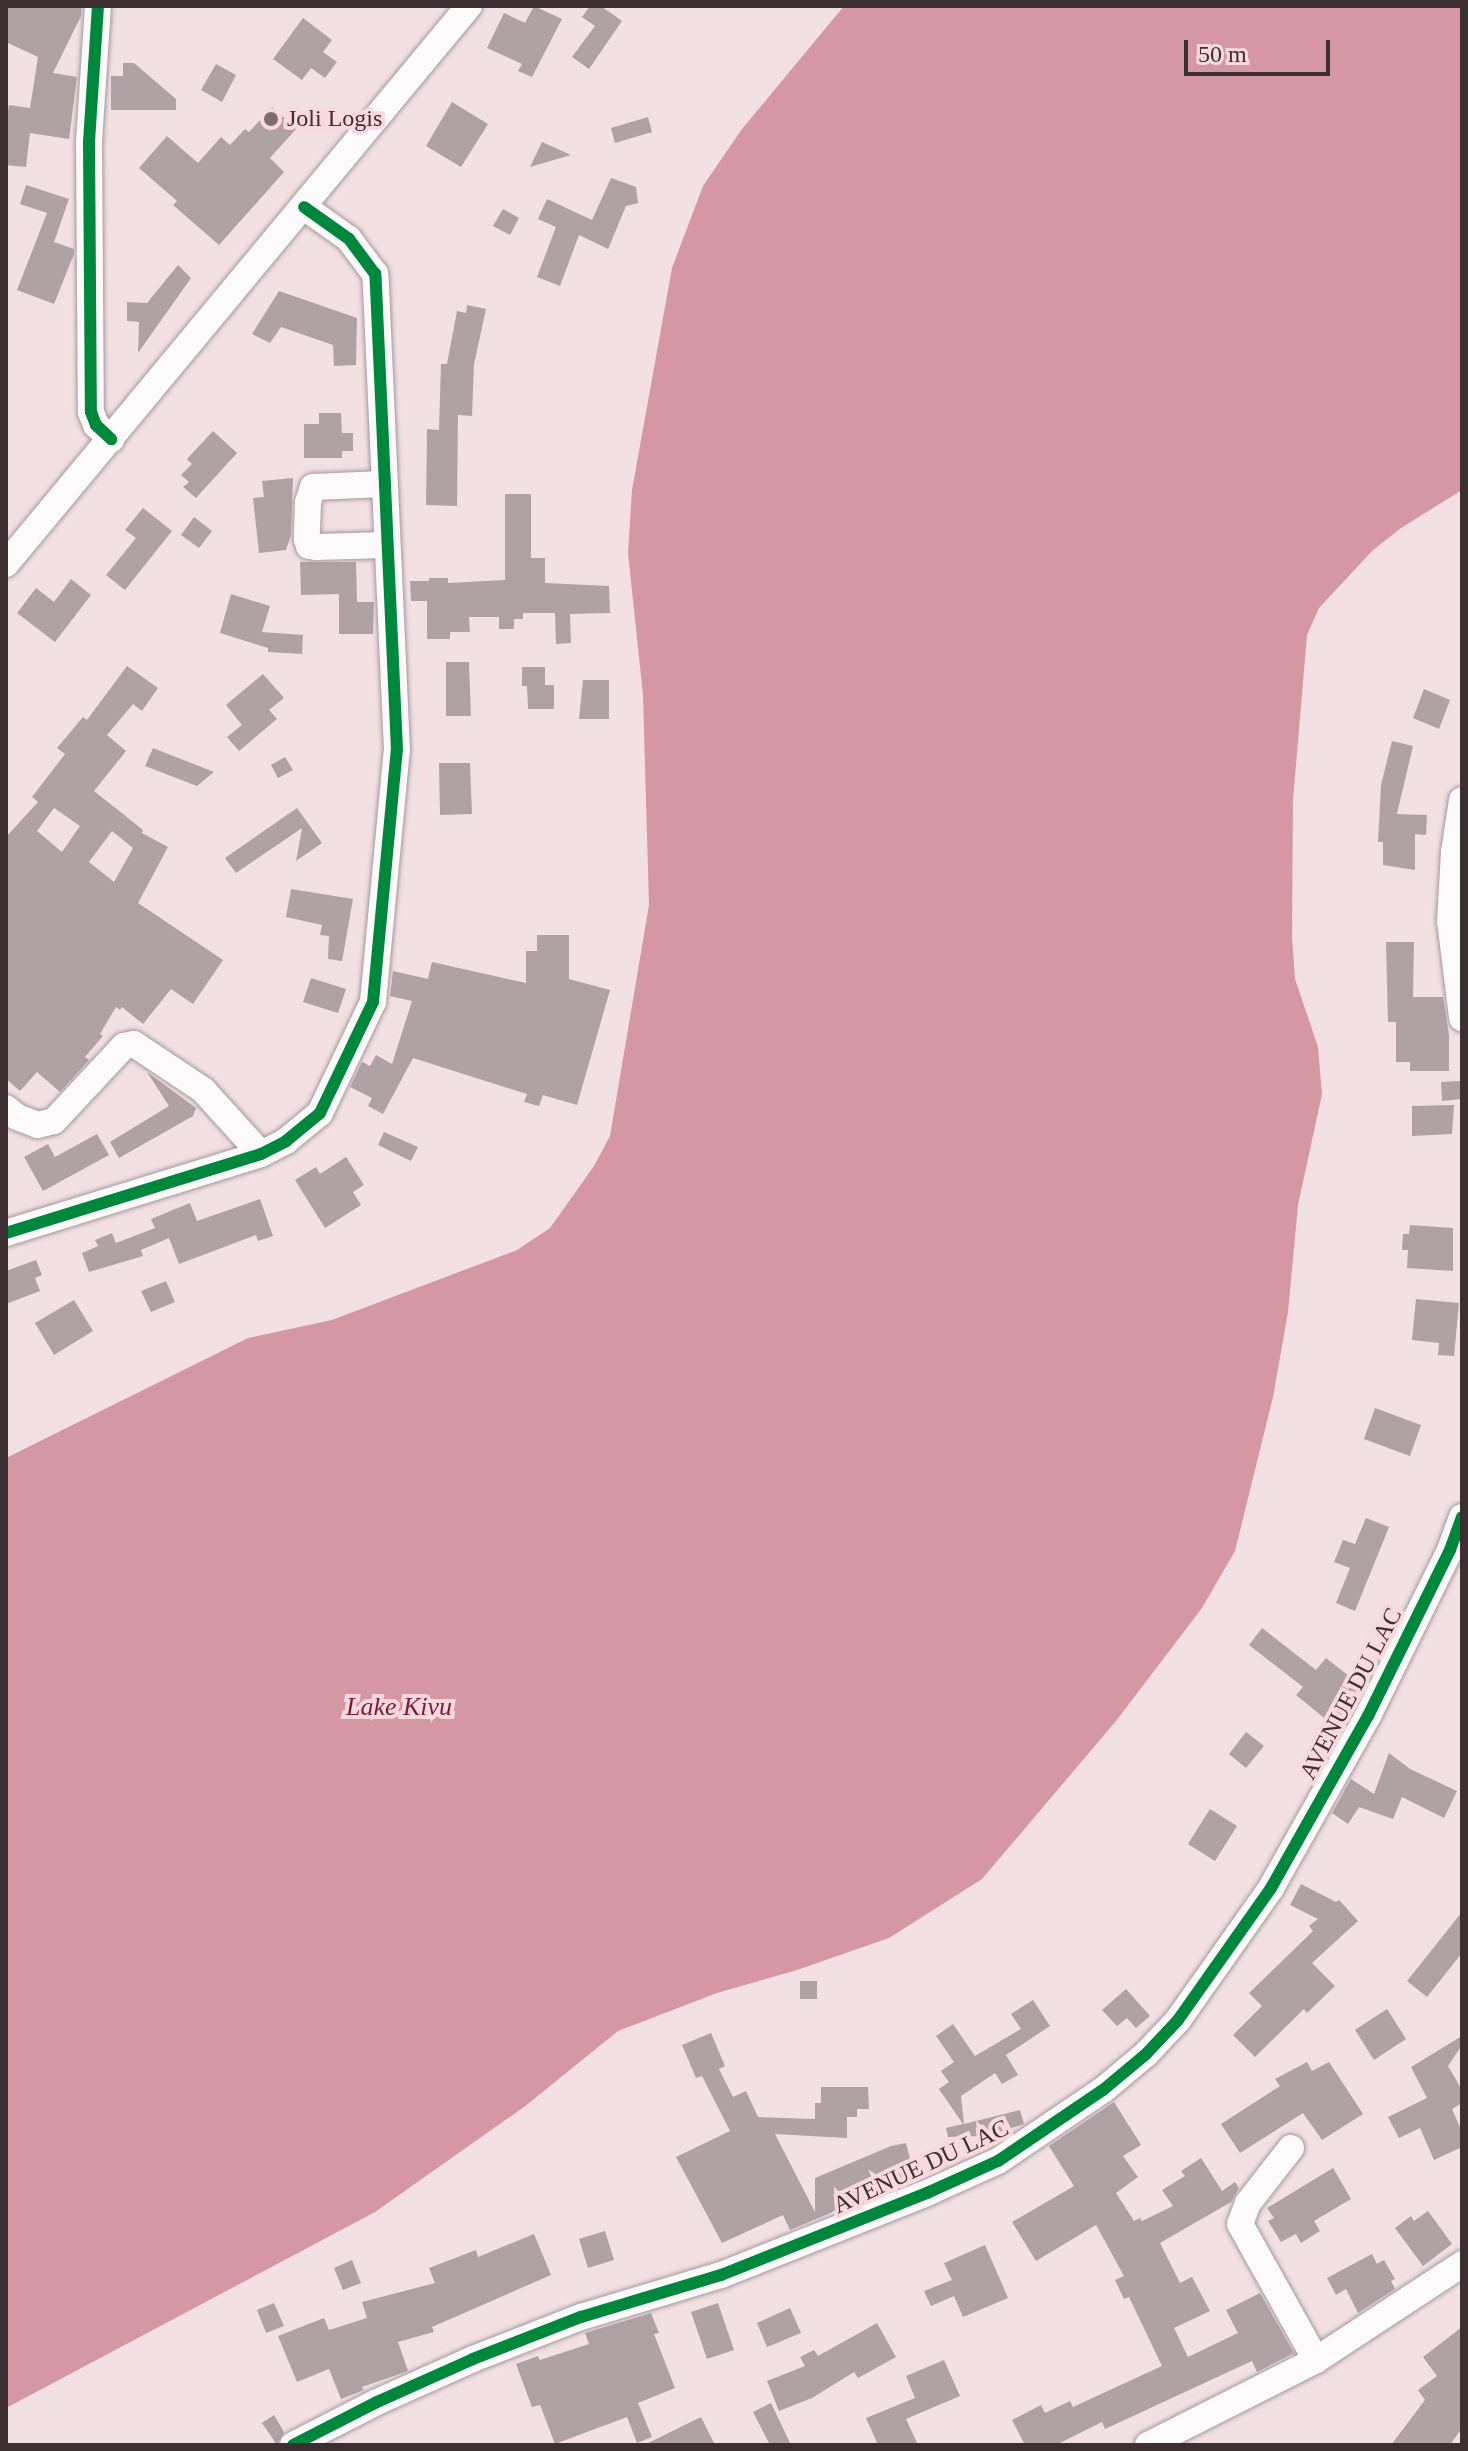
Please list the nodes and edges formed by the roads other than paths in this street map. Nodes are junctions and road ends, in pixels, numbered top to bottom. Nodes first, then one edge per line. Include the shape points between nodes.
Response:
1 (98, 6) edge
2 (469, 6) edge
3 (304, 207) junction
4 (111, 439) junction
5 (384, 484) junction
6 (386, 545) junction
7 (6, 564) edge
8 (1462, 800) edge
9 (1462, 1018) edge
10 (6, 1108) edge
11 (261, 1154) junction
12 (6, 1233) edge
13 (1462, 1517) edge
14 (1291, 2148) dead end
15 (1462, 2264) edge
16 (1316, 2360) junction
17 (293, 2445) edge
18 (1148, 2445) edge

1 - 4 street via 89,142 91,412
2 - 3 street
3 - 4 street
3 - 5 street via 349,239 375,274
4 - 7 street
5 - 6 street
5 - 6 street via 313,487 307,539 316,547
6 - 11 street via 397,750 373,1002 320,1113
8 - 9 street via 1450,921
10 - 11 street via 38,1125 54,1121 124,1046 134,1044 203,1090
11 - 12 street
13 - 17 street, AVENUE DU LAC via 1368,1716 1271,1888 1178,2020 1103,2090 998,2161 927,2193 721,2275 581,2317 473,2359
14 - 16 street via 1248,2203 1240,2224
15 - 16 street
16 - 18 street

